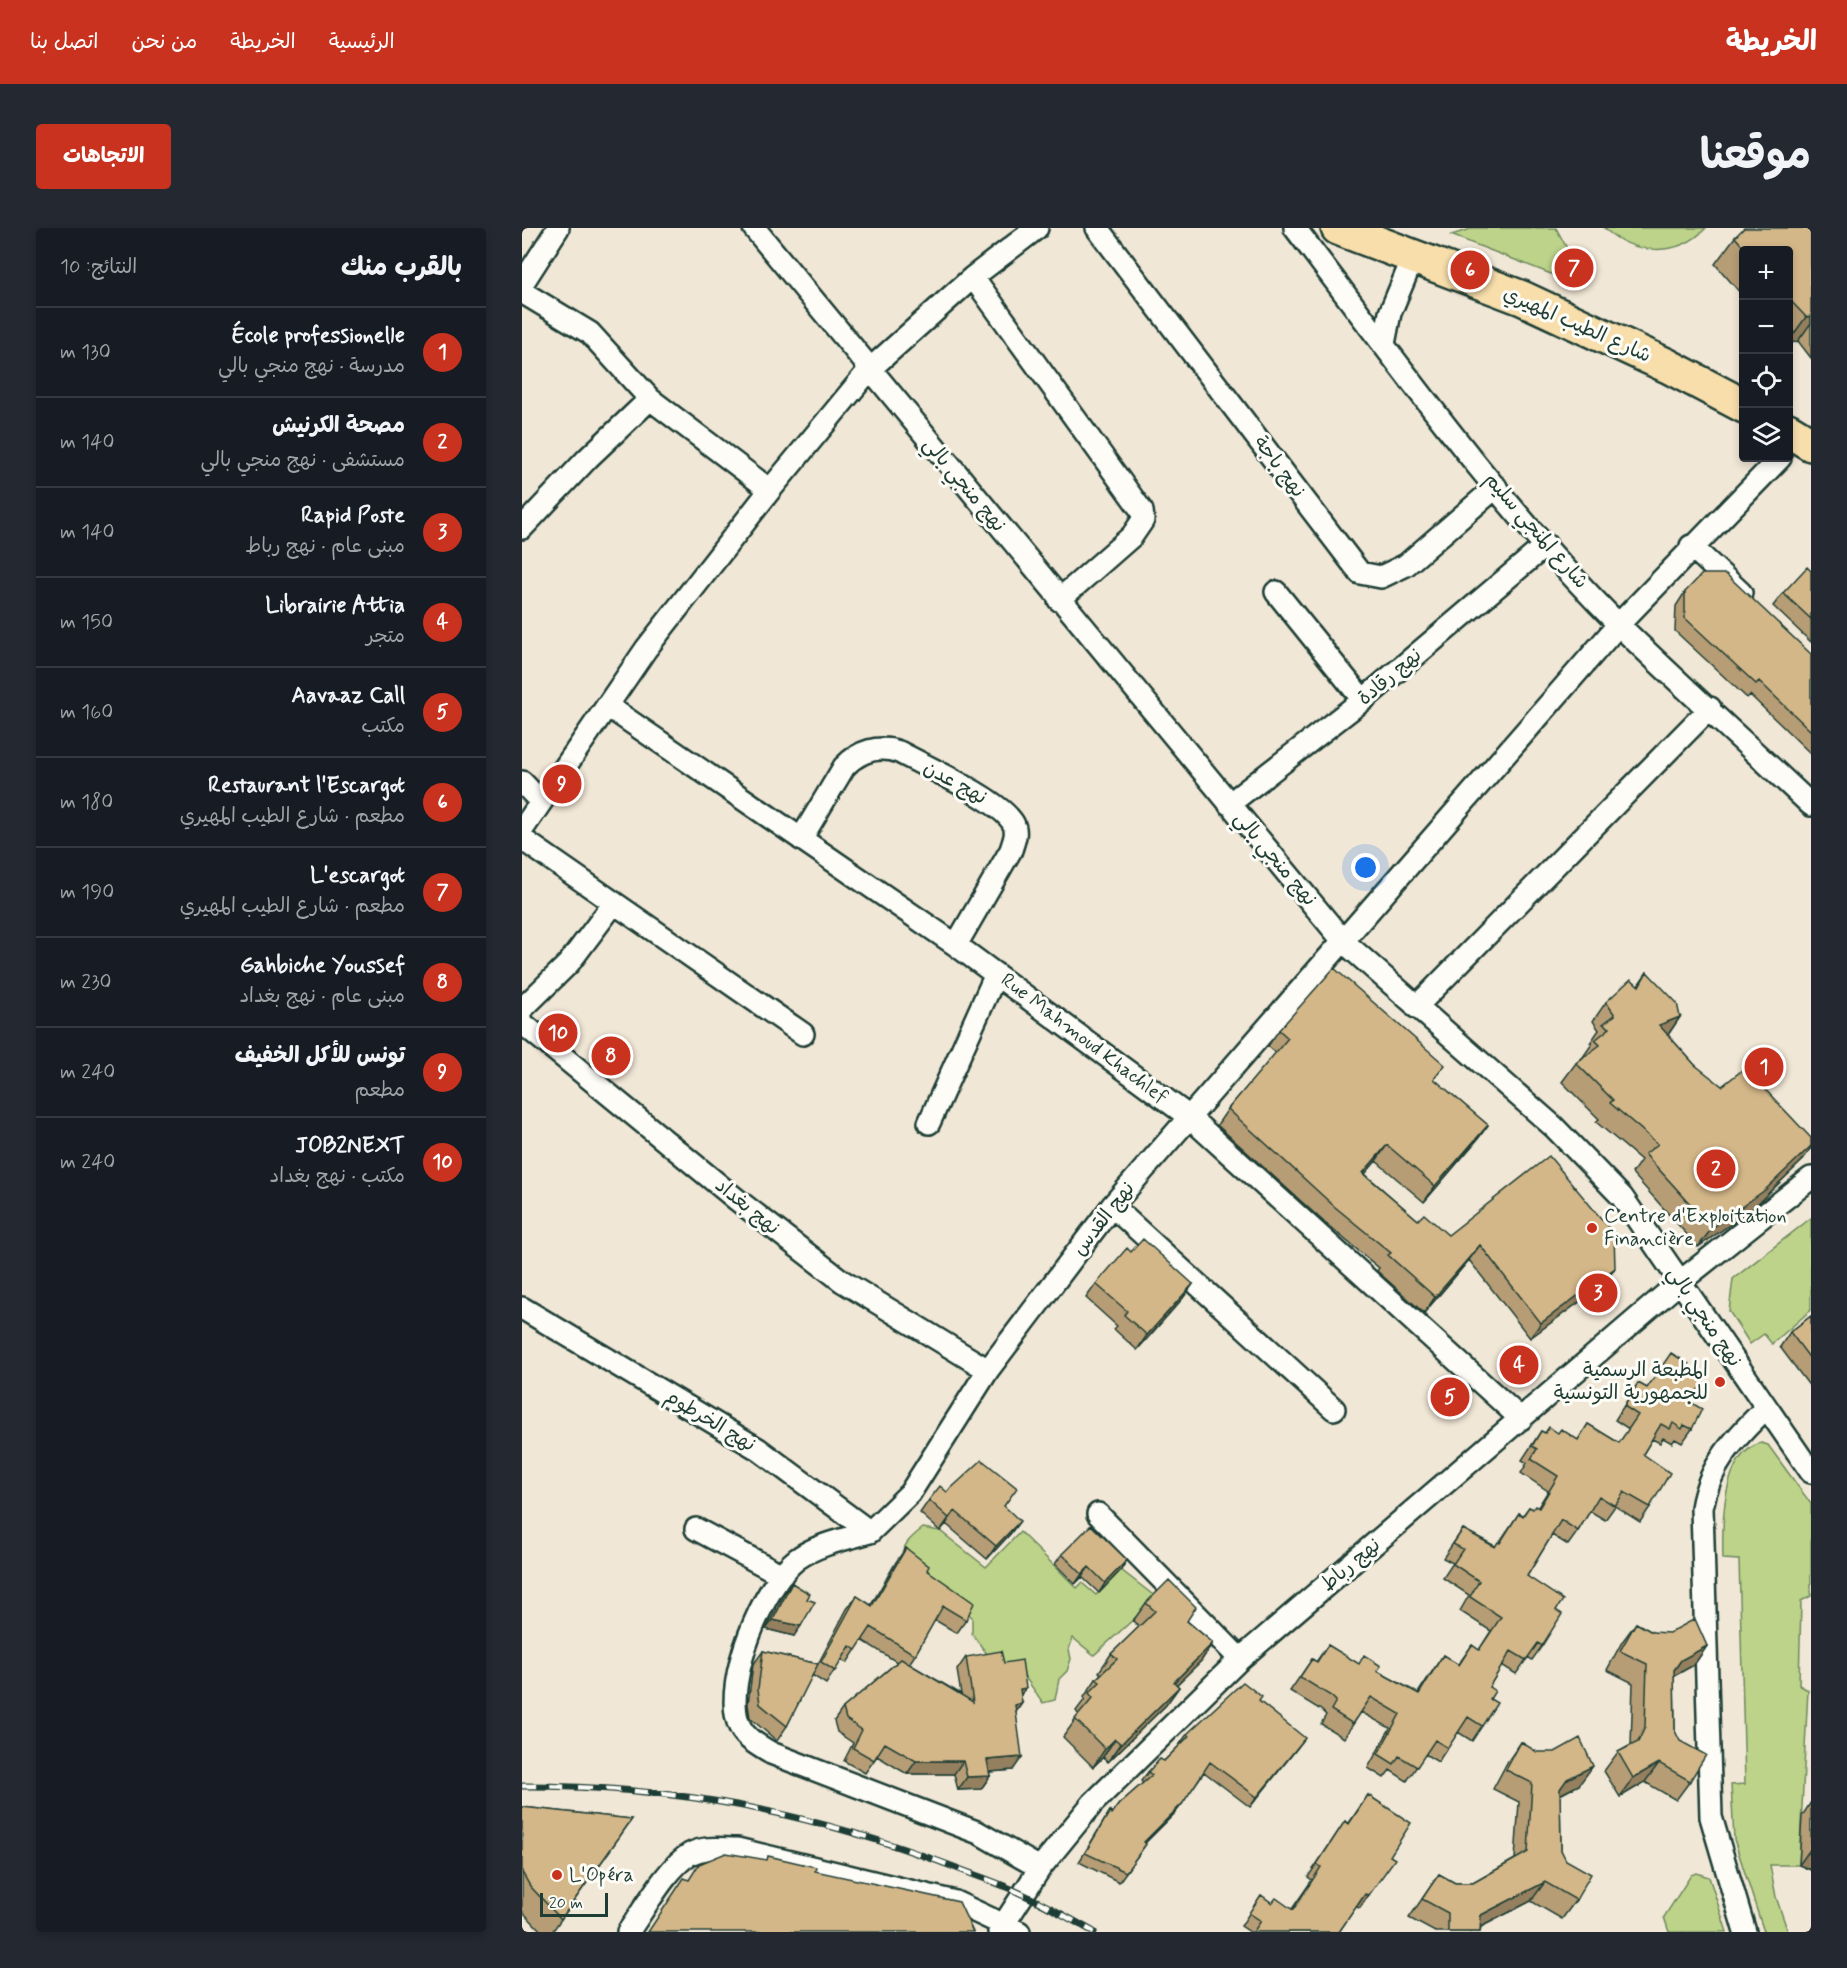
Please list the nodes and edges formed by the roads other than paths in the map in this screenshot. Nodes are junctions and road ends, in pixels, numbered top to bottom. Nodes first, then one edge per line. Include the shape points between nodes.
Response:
1 (558, 228) edge
2 (754, 228) edge
3 (1037, 228) edge
4 (1097, 228) edge
5 (1294, 228) edge
6 (1338, 228) edge
7 (1413, 258) junction
8 (973, 277) junction
9 (522, 284) edge
10 (522, 292) edge
11 (1384, 344) junction
12 (869, 370) junction
13 (650, 399) junction
14 (1739, 404) edge
15 (1794, 444) edge
16 (1496, 487) junction
17 (770, 490) junction
18 (524, 518) edge
19 (1546, 545) junction
20 (1691, 546) junction
21 (1276, 592) dead end
22 (1059, 600) junction
23 (1760, 611) edge
24 (1618, 624) junction
25 (1363, 700) junction
26 (609, 707) junction
27 (1710, 708) junction
28 (522, 782) edge
29 (541, 802) junction
30 (1229, 804) junction
31 (1811, 805) edge
32 (522, 830) edge
33 (522, 839) edge
34 (801, 839) junction
35 (614, 903) junction
36 (1344, 942) junction
37 (956, 945) junction
38 (996, 974) junction
39 (1416, 1007) junction
40 (522, 1009) edge
41 (522, 1023) edge
42 (804, 1034) dead end
43 (1188, 1116) junction
44 (929, 1123) dead end
45 (1811, 1178) edge
46 (1112, 1206) junction
47 (1681, 1281) junction
48 (522, 1308) edge
49 (988, 1370) junction
50 (1334, 1409) dead end
51 (1765, 1409) junction
52 (1521, 1419) junction
53 (1811, 1472) edge
54 (1098, 1514) dead end
55 (696, 1529) dead end
56 (870, 1532) junction
57 (782, 1575) junction
58 (1240, 1659) junction
59 (1040, 1868) junction
60 (1008, 1929) edge
61 (628, 1932) edge
62 (1745, 1932) edge

1 - 9 street
2 - 12 street, نهج منجي بالي
3 - 8 street
4 - 16 street, نهج باجة via 1360,573 1381,577 1406,565
5 - 11 street, شارع المنجي سليم
6 - 7 main road, شارع الطيب المهيري
7 - 11 street via 1390,313
7 - 14 main road, شارع الطيب المهيري via 1579,323
8 - 12 street
8 - 22 street via 1142,511 1139,528
10 - 13 street via 590,333
11 - 16 street, شارع المنجي سليم
12 - 17 street
12 - 22 street, نهج منجي بالي
13 - 17 street
13 - 18 street
15 - 20 street, نهج القدس
16 - 19 street, شارع المنجي سليم
17 - 26 street via 646,649
19 - 24 street, شارع المنجي سليم
19 - 25 street, نهج رقادة
20 - 23 street
20 - 24 street, نهج القدس
21 - 25 street
22 - 30 street, نهج منجي بالي
24 - 27 street, شارع المنجي سليم
24 - 36 street, نهج القدس
25 - 30 street, نهج رقادة
26 - 29 street
26 - 34 street, Rue Mahmoud Khachlef
27 - 31 street, شارع المنجي سليم
27 - 39 street
28 - 29 street
29 - 32 street
30 - 36 street, نهج منجي بالي
33 - 35 street
34 - 37 street, Rue Mahmoud Khachlef
34 - 37 street, نهج عدن via 844,767 874,749 899,752 998,807 1014,825 1016,837
35 - 40 street via 569,963
35 - 42 street
36 - 39 street, نهج منجي بالي
36 - 43 street, نهج القدس
37 - 38 street, Rue Mahmoud Khachlef
38 - 43 street, Rue Mahmoud Khachlef
38 - 44 street
39 - 47 street, نهج منجي بالي via 1554,1127 1622,1197
41 - 49 street, نهج بغداد via 842,1281
43 - 46 street, نهج القدس
43 - 52 street, Rue Mahmoud Khachlef
45 - 47 street, نهج رباط
46 - 49 street, نهج القدس
46 - 50 street
47 - 51 street, نهج منجي بالي
47 - 52 street, نهج رباط
48 - 56 street, نهج الخرطوم via 758,1449
49 - 56 street, نهج القدس via 910,1493
51 - 53 street, نهج منجي بالي
51 - 62 street via 1734,1440 1710,1474 1702,1508 1711,1817
52 - 58 street, نهج رباط
54 - 58 street
55 - 57 street
56 - 57 street via 823,1546 797,1560
57 - 59 street via 755,1616 742,1657 736,1701 738,1722 748,1739 771,1753 979,1833
58 - 59 street, نهج رباط via 1116,1779
59 - 60 street, نهج رباط
60 - 61 street via 955,1902 737,1850 711,1848 690,1854 675,1866

